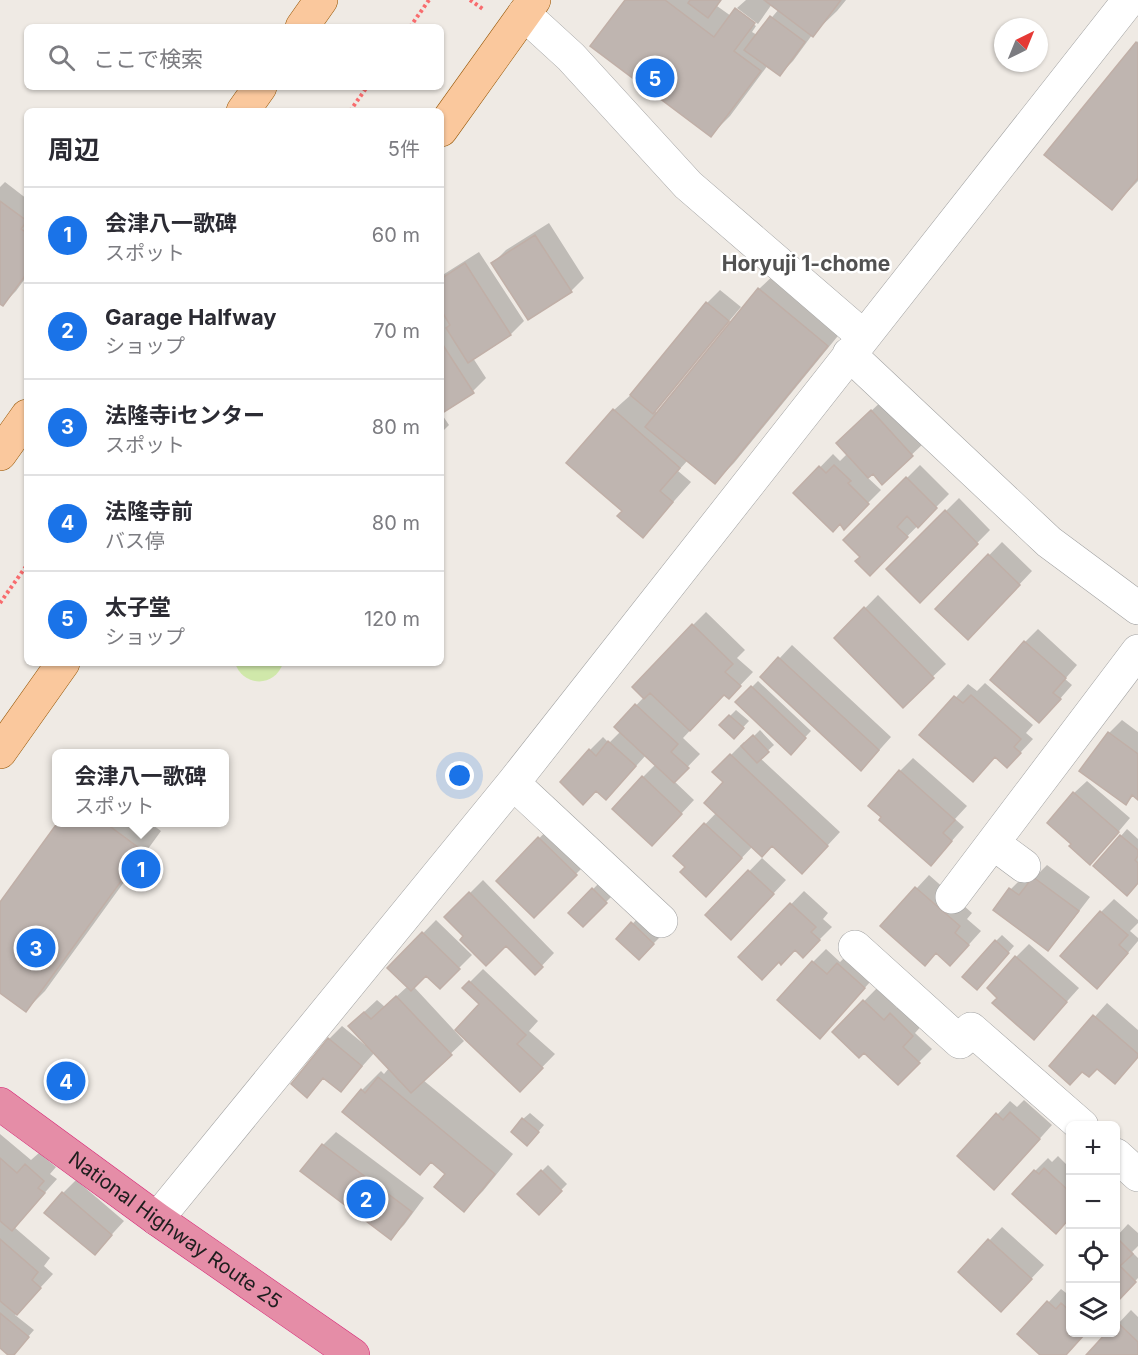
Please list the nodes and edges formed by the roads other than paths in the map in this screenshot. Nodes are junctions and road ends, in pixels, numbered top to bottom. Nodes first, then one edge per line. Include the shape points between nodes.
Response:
1 (321, 0) edge
2 (1130, 0) edge
3 (1138, 5) edge
4 (529, 7) edge
5 (304, 24) edge
6 (258, 90) edge
7 (245, 108) edge
8 (444, 126) edge
9 (856, 345) junction
10 (24, 420) edge
11 (0, 454) edge
12 (1138, 608) edge
13 (1138, 651) edge
14 (61, 666) edge
15 (0, 752) edge
16 (513, 783) junction
17 (993, 843) junction
18 (1024, 866) dead end
19 (952, 897) dead end
20 (661, 921) dead end
21 (855, 947) dead end
22 (0, 1104) edge
23 (1077, 1121) edge
24 (1120, 1159) edge
25 (1138, 1175) edge
26 (157, 1219) junction
27 (353, 1355) edge

1 - 5 main road
2 - 3 street
2 - 9 street
4 - 8 main road
4 - 9 street via 688,185
6 - 7 main road
9 - 12 street via 1049,542
9 - 16 street
10 - 11 main road
13 - 17 street
14 - 15 main road
16 - 20 street
16 - 26 street
17 - 18 street
17 - 19 street
21 - 23 street via 960,1042 971,1029
22 - 26 highway, National Highway Route 25
24 - 25 street
26 - 27 highway, National Highway Route 25

